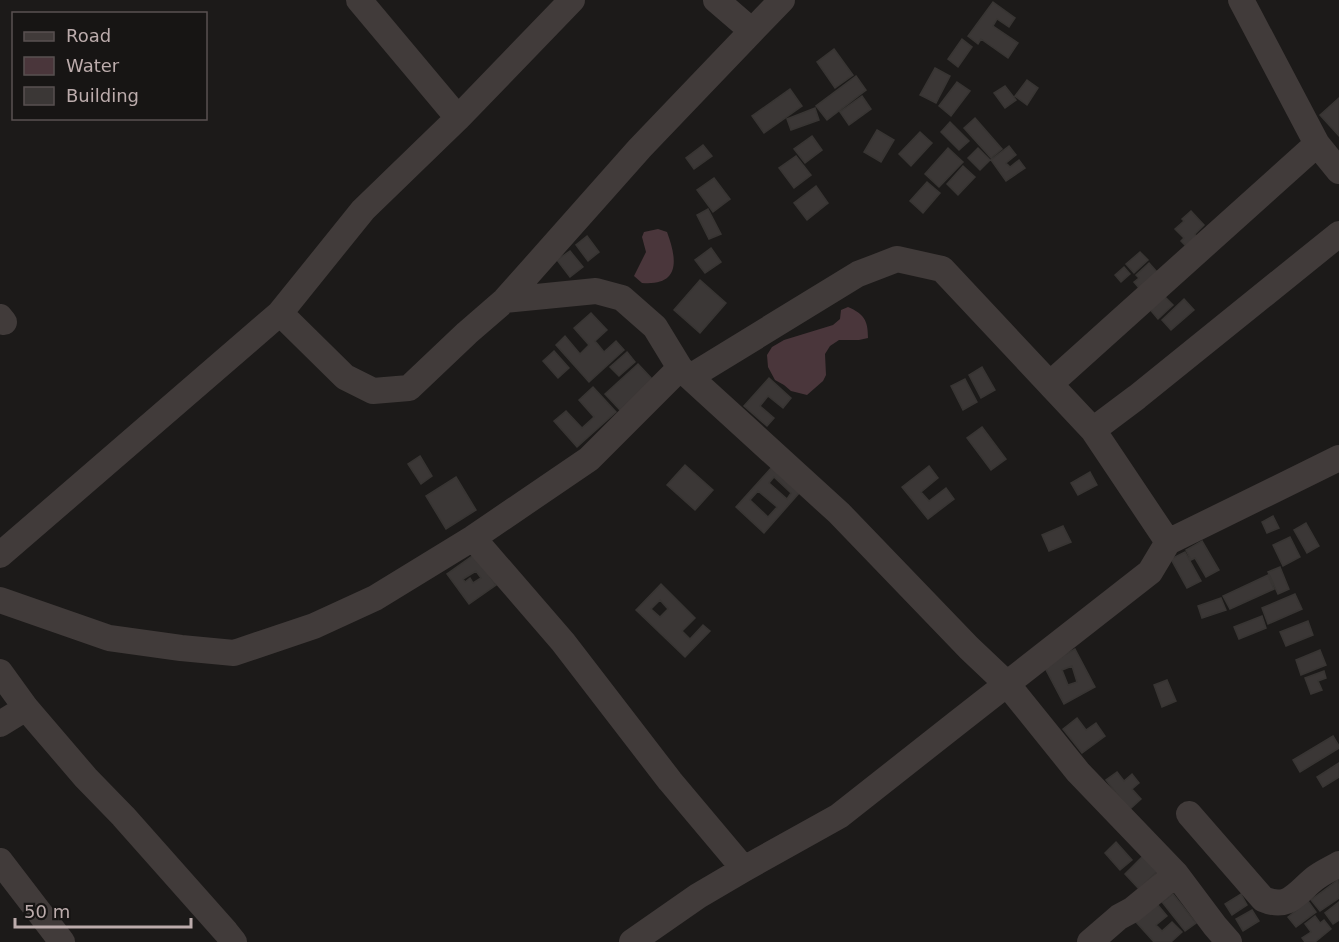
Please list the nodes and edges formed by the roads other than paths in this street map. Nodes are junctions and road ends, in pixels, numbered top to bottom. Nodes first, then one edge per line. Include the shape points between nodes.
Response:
1 (359, 0) edge
2 (572, 0) edge
3 (716, 0) edge
4 (782, 0) edge
5 (1241, 0) edge
6 (752, 31) junction
7 (458, 118) junction
8 (1317, 144) junction
9 (1339, 171) edge
10 (1339, 234) edge
11 (505, 300) junction
12 (280, 313) junction
13 (685, 373) junction
14 (1050, 384) junction
15 (1093, 430) junction
16 (1339, 458) edge
17 (473, 538) junction
18 (1168, 542) junction
19 (0, 555) edge
20 (0, 600) edge
21 (0, 672) edge
22 (1007, 684) junction
23 (26, 708) junction
24 (0, 724) edge
25 (1189, 813) dead end
26 (1339, 864) edge
27 (744, 869) junction
28 (1176, 874) junction
29 (4, 875) edge
30 (62, 942) edge
31 (234, 942) edge
32 (632, 942) edge
33 (1090, 942) edge
34 (1229, 942) edge

1 - 7 street
2 - 7 street
3 - 6 street
4 - 6 street
5 - 8 street
6 - 11 street via 640,148
7 - 12 street via 363,210
8 - 9 street
8 - 14 street
10 - 15 street
11 - 12 street via 409,388 374,392 345,377
11 - 13 street via 596,291 622,298 655,327
12 - 19 street
13 - 14 street via 858,274 897,259 942,268
13 - 17 street via 589,459
13 - 22 street via 839,513
14 - 15 street
15 - 18 street
16 - 18 street
17 - 20 street via 375,598 314,626 234,653 109,638
17 - 27 street
18 - 22 street via 1150,572
21 - 23 street
22 - 27 street via 839,816
22 - 28 street via 1078,772
23 - 24 street
23 - 31 street
25 - 26 street via 1263,899 1275,904 1291,900 1316,877
27 - 32 street
28 - 33 street
28 - 34 street
29 - 30 street

